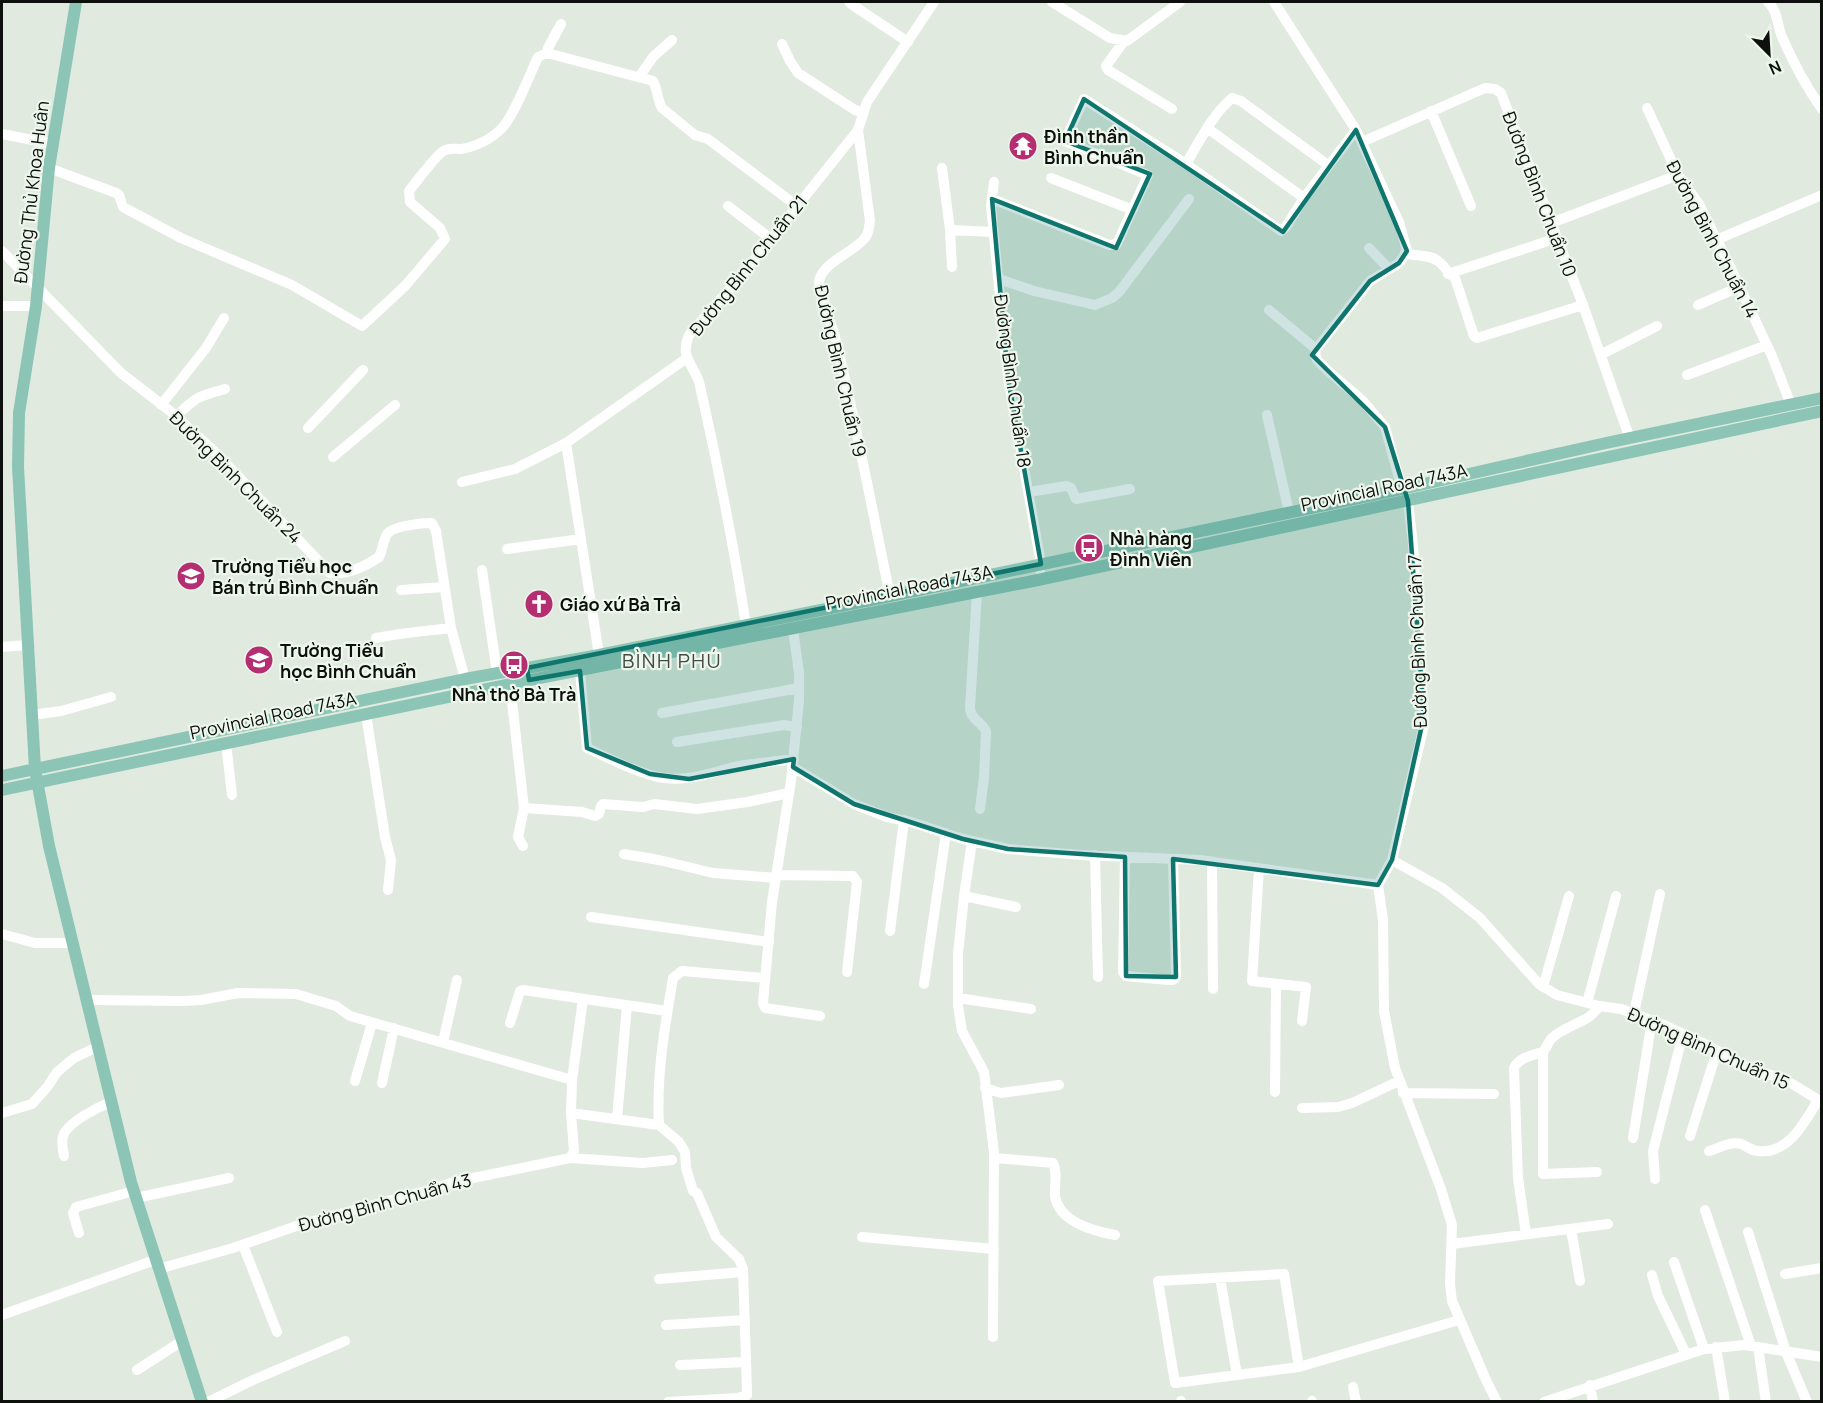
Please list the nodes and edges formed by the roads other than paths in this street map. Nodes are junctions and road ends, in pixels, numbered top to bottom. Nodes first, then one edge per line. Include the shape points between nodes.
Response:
1 (76, 2) edge
2 (849, 2) edge
3 (934, 2) edge
4 (1052, 2) edge
5 (1180, 2) edge
6 (1274, 2) edge
7 (1768, 2) edge
8 (561, 24) dead end
9 (672, 40) dead end
10 (1124, 40) junction
11 (908, 42) junction
12 (782, 45) dead end
13 (547, 53) junction
14 (639, 77) junction
15 (1647, 108) dead end
16 (1172, 109) dead end
17 (1821, 110) edge
18 (1431, 111) junction
19 (863, 113) junction
20 (1207, 128) junction
21 (858, 130) junction
22 (1356, 130) junction
23 (2, 134) edge
24 (1362, 142) junction
25 (53, 144) junction
26 (1186, 164) junction
27 (1328, 165) junction
28 (49, 168) junction
29 (942, 168) dead end
30 (1678, 175) junction
31 (1051, 178) dead end
32 (994, 182) dead end
33 (1821, 195) edge
34 (1304, 198) junction
35 (992, 199) junction
36 (1189, 199) dead end
37 (728, 206) dead end
38 (797, 206) junction
39 (1471, 206) dead end
40 (1133, 210) junction
41 (1551, 222) junction
42 (950, 230) junction
43 (993, 232) junction
44 (1557, 238) junction
45 (771, 239) junction
46 (1716, 240) junction
47 (1369, 249) dead end
48 (2, 252) edge
49 (1405, 253) junction
50 (952, 267) dead end
51 (1389, 269) junction
52 (1448, 274) junction
53 (999, 279) junction
54 (37, 287) junction
55 (1739, 287) junction
56 (1583, 304) junction
57 (1698, 305) dead end
58 (2, 306) edge
59 (36, 306) junction
60 (1269, 310) dead end
61 (224, 318) dead end
62 (1657, 326) dead end
63 (1767, 345) junction
64 (1316, 349) junction
65 (1602, 354) junction
66 (687, 358) junction
67 (363, 370) dead end
68 (1687, 375) dead end
69 (225, 389) dead end
70 (1821, 398) edge
71 (161, 405) junction
72 (395, 405) dead end
73 (1791, 405) junction
74 (1821, 411) edge
75 (1267, 415) dead end
76 (176, 417) junction
77 (308, 428) dead end
78 (1630, 439) junction
79 (566, 443) junction
80 (1606, 443) junction
81 (333, 457) dead end
82 (1608, 458) junction
83 (462, 482) dead end
84 (1130, 489) dead end
85 (1402, 489) junction
86 (1029, 492) junction
87 (1408, 501) junction
88 (1289, 512) junction
89 (581, 539) junction
90 (507, 549) dead end
91 (1041, 564) junction
92 (482, 570) dead end
93 (1038, 580) junction
94 (444, 586) junction
95 (401, 590) dead end
96 (977, 592) junction
97 (890, 596) junction
98 (746, 625) junction
99 (452, 628) junction
100 (793, 629) junction
101 (376, 638) dead end
102 (28, 645) junction
103 (2, 647) edge
104 (599, 655) junction
105 (580, 671) junction
106 (497, 673) junction
107 (528, 674) junction
108 (465, 679) junction
109 (510, 684) junction
110 (799, 688) junction
111 (111, 697) dead end
112 (662, 713) dead end
113 (366, 714) junction
114 (32, 715) junction
115 (797, 727) junction
116 (677, 742) dead end
117 (226, 743) junction
118 (793, 763) junction
119 (35, 769) junction
120 (2, 776) edge
121 (36, 783) junction
122 (2, 790) edge
123 (789, 794) junction
124 (231, 795) dead end
125 (524, 808) junction
126 (980, 809) dead end
127 (904, 820) junction
128 (946, 833) junction
129 (972, 841) junction
130 (523, 846) dead end
131 (624, 854) dead end
132 (1095, 855) junction
133 (1125, 857) junction
134 (1173, 859) junction
135 (1392, 860) junction
136 (1212, 862) junction
137 (1259, 868) junction
138 (776, 877) junction
139 (1378, 885) junction
140 (388, 890) dead end
141 (1660, 894) dead end
142 (964, 896) junction
143 (1569, 896) dead end
144 (1616, 896) dead end
145 (1016, 907) dead end
146 (591, 916) dead end
147 (890, 931) dead end
148 (2, 934) edge
149 (769, 942) junction
150 (72, 943) junction
151 (847, 972) dead end
152 (765, 978) junction
153 (1098, 978) dead end
154 (457, 980) dead end
155 (924, 984) dead end
156 (1276, 984) junction
157 (1543, 987) junction
158 (1213, 989) dead end
159 (958, 998) junction
160 (583, 999) junction
161 (87, 1000) junction
162 (1587, 1003) junction
163 (627, 1005) junction
164 (1599, 1006) junction
165 (1031, 1009) dead end
166 (667, 1011) junction
167 (1634, 1012) junction
168 (820, 1016) dead end
169 (1652, 1020) junction
170 (1302, 1021) dead end
171 (372, 1023) junction
172 (510, 1023) dead end
173 (394, 1028) junction
174 (1683, 1034) junction
175 (443, 1042) junction
176 (98, 1047) junction
177 (1717, 1051) junction
178 (1543, 1052) junction
179 (572, 1080) junction
180 (355, 1081) dead end
181 (1399, 1081) junction
182 (382, 1083) dead end
183 (1059, 1085) dead end
184 (985, 1088) junction
185 (1275, 1092) dead end
186 (1403, 1093) junction
187 (1494, 1094) dead end
188 (1820, 1101) edge
189 (111, 1102) junction
190 (1302, 1108) dead end
191 (2, 1113) edge
192 (571, 1113) junction
193 (617, 1119) junction
194 (659, 1125) junction
195 (1690, 1136) dead end
196 (1633, 1138) dead end
197 (1709, 1151) dead end
198 (64, 1156) dead end
199 (570, 1158) junction
200 (995, 1158) junction
201 (672, 1160) dead end
202 (1597, 1172) dead end
203 (229, 1178) dead end
204 (1655, 1179) dead end
205 (135, 1194) junction
206 (1704, 1210) dead end
207 (1608, 1224) dead end
208 (1572, 1229) junction
209 (1748, 1232) dead end
210 (79, 1233) dead end
211 (1526, 1234) junction
212 (1115, 1235) dead end
213 (862, 1236) dead end
214 (1452, 1244) junction
215 (243, 1245) junction
216 (994, 1249) junction
217 (1674, 1262) dead end
218 (157, 1264) junction
219 (1821, 1268) edge
220 (743, 1272) junction
221 (1785, 1274) dead end
222 (1652, 1275) dead end
223 (1220, 1278) junction
224 (659, 1280) dead end
225 (1580, 1281) dead end
226 (2, 1315) edge
227 (745, 1320) junction
228 (1459, 1320) junction
229 (666, 1325) dead end
230 (277, 1332) dead end
231 (993, 1337) dead end
232 (182, 1341) junction
233 (345, 1341) dead end
234 (1754, 1346) junction
235 (1716, 1347) junction
236 (1704, 1348) junction
237 (1786, 1352) junction
238 (1686, 1354) junction
239 (1821, 1357) edge
240 (746, 1362) junction
241 (680, 1365) dead end
242 (1299, 1367) junction
243 (137, 1370) dead end
244 (1237, 1375) junction
245 (1590, 1385) junction
246 (1353, 1387) dead end
247 (743, 1399) edge
248 (201, 1401) edge
249 (208, 1401) edge
250 (668, 1401) edge
251 (1356, 1401) edge
252 (1497, 1401) edge
253 (1544, 1401) edge
254 (1593, 1401) edge
255 (1725, 1401) edge
256 (1766, 1401) edge
257 (1807, 1401) edge

1 - 25 main road, Đường Thủ Khoa Huân
2 - 11 street
3 - 11 street
4 - 10 street via 1110,38
5 - 10 street
6 - 22 street
7 - 17 street
8 - 13 street
9 - 14 street via 652,57
10 - 16 street via 1106,66 1108,70
11 - 19 street
12 - 19 street via 798,73
13 - 14 street
13 - 28 street via 538,57 500,130 478,143 442,151 409,191 410,202 440,228 445,239 405,286 362,326 292,285 181,238 123,207 116,193
14 - 38 street via 652,81 662,108 695,135 708,139
15 - 30 street, Đường Bình Chuẩn 14
18 - 24 street, Đường Bình Chuẩn 10
18 - 39 street
18 - 41 street, Đường Bình Chuẩn 10 via 1485,88 1501,93
19 - 21 street
20 - 26 street
20 - 27 street via 1232,98
20 - 34 street
21 - 38 street, Đường Bình Chuẩn 21
21 - 97 street, Đường Bình Chuẩn 19 via 869,231 826,268 819,288 845,380
22 - 24 street
22 - 27 street
23 - 25 street
24 - 49 street via 1399,222
25 - 28 main road, Đường Thủ Khoa Huân
26 - 34 street via 1281,231
26 - 40 street via 1084,99 1065,141 1148,174
27 - 34 street
28 - 54 main road, Đường Thủ Khoa Huân
29 - 42 street
30 - 41 street
30 - 46 street, Đường Bình Chuẩn 14
31 - 40 street
32 - 35 street, Đường Bình Chuẩn 18
33 - 46 street
35 - 40 street via 1109,245 1117,244
35 - 43 street, Đường Bình Chuẩn 18
36 - 53 street via 1119,292 1105,301 1095,304
37 - 45 street
38 - 45 street, Đường Bình Chuẩn 21
41 - 44 street, Đường Bình Chuẩn 10
42 - 43 street
42 - 50 street
43 - 53 street, Đường Bình Chuẩn 18
44 - 52 street
44 - 56 street, Đường Bình Chuẩn 10
45 - 66 street, Đường Bình Chuẩn 21 via 689,335 685,345
46 - 55 street, Đường Bình Chuẩn 14
47 - 51 street
48 - 54 street, Đường Bình Chuẩn 24
49 - 51 street
49 - 52 street via 1437,260
51 - 64 street via 1370,281
52 - 56 street via 1455,278 1477,338
53 - 86 street, Đường Bình Chuẩn 18 via 1008,378
54 - 59 main road, Đường Thủ Khoa Huân
54 - 71 street, Đường Bình Chuẩn 24 via 121,374
55 - 57 street
55 - 63 street, Đường Bình Chuẩn 14
56 - 65 street, Đường Bình Chuẩn 10
58 - 59 street
59 - 102 main road, Đường Thủ Khoa Huân via 19,413 18,466
60 - 64 street
61 - 71 street via 206,348
62 - 65 street
63 - 68 street
63 - 73 street, Đường Bình Chuẩn 14
64 - 85 street via 1317,360 1362,400 1384,427
65 - 78 street, Đường Bình Chuẩn 10
66 - 79 street
66 - 98 street, Đường Bình Chuẩn 21 via 698,379 710,430
67 - 77 street
69 - 76 street via 192,401
70 - 73 main road, Provincial Road 743A
71 - 76 street, Đường Bình Chuẩn 24
72 - 81 street
73 - 78 main road, Provincial Road 743A
74 - 82 main road, Provincial Road 743A
75 - 88 street
76 - 94 street, Đường Bình Chuẩn 24 via 223,460 330,573 356,570 379,557 391,530 432,524
78 - 80 main road, Provincial Road 743A
79 - 83 street via 514,469
79 - 89 street
80 - 82 main road
80 - 85 main road, Provincial Road 743A
82 - 87 main road, Provincial Road 743A
84 - 86 street via 1076,499 1066,486
85 - 87 main road
85 - 88 main road, Provincial Road 743A
86 - 91 street, Đường Bình Chuẩn 18
87 - 93 main road, Provincial Road 743A
87 - 135 street, Đường Bình Chuẩn 17 via 1424,725
88 - 91 main road, Provincial Road 743A
89 - 90 street
89 - 104 street
91 - 93 street, Đường Bình Chuẩn 18
91 - 97 main road, Provincial Road 743A
92 - 106 street
93 - 96 main road, Provincial Road 743A
94 - 95 street
94 - 99 street, Đường Bình Chuẩn 24
96 - 100 main road, Provincial Road 743A
96 - 126 street via 970,707 973,718 986,728
97 - 98 main road, Provincial Road 743A
98 - 104 main road, Provincial Road 743A
99 - 101 street
99 - 108 street, Đường Bình Chuẩn 24
100 - 105 main road, Provincial Road 743A
100 - 110 street
102 - 103 street
102 - 114 main road, Đường Thủ Khoa Huân
104 - 107 main road, Provincial Road 743A
105 - 107 main road, Provincial Road 743A
105 - 118 street via 587,748 605,756 664,778 689,779 735,767
106 - 107 main road, Provincial Road 743A
106 - 108 main road, Provincial Road 743A
107 - 109 main road, Provincial Road 743A
108 - 119 main road, Provincial Road 743A
109 - 113 main road, Provincial Road 743A
109 - 125 street
110 - 112 street
110 - 115 street
111 - 114 street
113 - 117 main road, Provincial Road 743A
113 - 140 street via 391,860
114 - 119 main road, Đường Thủ Khoa Huân
115 - 116 street via 784,725
115 - 118 street
117 - 121 main road, Provincial Road 743A
117 - 124 street
118 - 123 street
118 - 127 street via 854,804
119 - 120 main road, Provincial Road 743A
119 - 121 main road, Đường Thủ Khoa Huân
121 - 122 main road, Provincial Road 743A
121 - 150 main road, Đường Thủ Khoa Huân
123 - 125 street via 697,808 603,804 598,815
123 - 138 street
125 - 130 street via 518,837
127 - 128 street
127 - 147 street
128 - 129 street
128 - 155 street
129 - 132 street via 1008,849
129 - 142 street
131 - 138 street via 713,873
132 - 133 street
132 - 153 street
133 - 134 street
133 - 134 street via 1125,976 1168,981 1176,977
134 - 136 street
135 - 139 street, Đường Bình Chuẩn 17
135 - 157 street, Đường Bình Chuẩn 15 via 1442,888 1480,918
136 - 137 street
136 - 158 street
137 - 139 street
137 - 156 street via 1252,981
138 - 149 street
138 - 151 street via 856,879
139 - 181 street via 1383,920 1384,1011
141 - 167 street
142 - 145 street
142 - 159 street
143 - 157 street
144 - 162 street
146 - 149 street
148 - 150 street via 35,943
149 - 152 street
150 - 161 main road, Đường Thủ Khoa Huân
152 - 166 street via 682,971 673,978
152 - 168 street via 765,1008
154 - 175 street
156 - 170 street via 1306,987
156 - 185 street
157 - 162 street, Đường Bình Chuẩn 15
159 - 165 street
159 - 184 street via 962,1031 984,1072
160 - 163 street
160 - 172 street via 520,991
160 - 179 street
161 - 171 street via 192,1001 238,993 296,994 336,1006 350,1016
161 - 176 main road, Đường Thủ Khoa Huân
162 - 164 street, Đường Bình Chuẩn 15
163 - 166 street
163 - 193 street
164 - 167 street, Đường Bình Chuẩn 15
164 - 178 street via 1595,1014 1550,1040
166 - 194 street
167 - 169 street, Đường Bình Chuẩn 15
169 - 174 street, Đường Bình Chuẩn 15
169 - 196 street
171 - 173 street
171 - 180 street
173 - 175 street
173 - 182 street
174 - 177 street, Đường Bình Chuẩn 15
174 - 204 street via 1653,1151
175 - 179 street
176 - 189 main road, Đường Thủ Khoa Huân
176 - 191 street via 74,1058 57,1072 32,1104
177 - 188 street, Đường Bình Chuẩn 15 via 1748,1068 1784,1079
177 - 195 street
178 - 202 street via 1544,1174
178 - 211 street via 1522,1059 1514,1068 1518,1178
179 - 192 street
181 - 186 street
181 - 190 street via 1338,1107
183 - 184 street via 1001,1092
184 - 200 street
186 - 187 street
186 - 214 street via 1447,1204
188 - 197 street via 1800,1130 1776,1148 1761,1152 1740,1144
189 - 198 street via 95,1108 66,1130 62,1139
189 - 205 main road, Đường Thủ Khoa Huân
192 - 193 street
192 - 199 street via 574,1151
193 - 194 street
194 - 220 street via 685,1152 693,1191 716,1237 739,1259
199 - 201 street, Đường Bình Chuẩn 43 via 642,1163
199 - 215 street, Đường Bình Chuẩn 43 via 454,1182 299,1225
200 - 212 street via 1053,1163 1055,1198 1062,1213 1096,1232
200 - 216 street
203 - 205 street
205 - 210 street via 76,1207
205 - 218 main road, Đường Thủ Khoa Huân
206 - 234 street
207 - 208 street
208 - 211 street
208 - 225 street
209 - 237 street
211 - 214 street
213 - 216 street
214 - 228 street via 1450,1284
215 - 218 street, Đường Bình Chuẩn 43
215 - 230 street
216 - 231 street
217 - 236 street
218 - 226 street, Đường Bình Chuẩn 43
218 - 232 main road, Đường Thủ Khoa Huân
219 - 221 street
220 - 224 street
220 - 227 street
222 - 238 street
223 - 242 street via 1284,1274
223 - 244 street
223 - 244 street via 1158,1281 1175,1383
227 - 229 street
227 - 240 street
228 - 242 street
228 - 252 street
232 - 243 street
232 - 248 main road, Đường Thủ Khoa Huân
233 - 249 street
234 - 235 street
234 - 237 street
234 - 256 street
235 - 236 street
235 - 255 street
236 - 238 street
237 - 239 street
237 - 257 street
238 - 245 street
240 - 241 street
240 - 247 street via 747,1395
242 - 244 street
245 - 253 street
245 - 254 street
246 - 251 street
247 - 250 street

